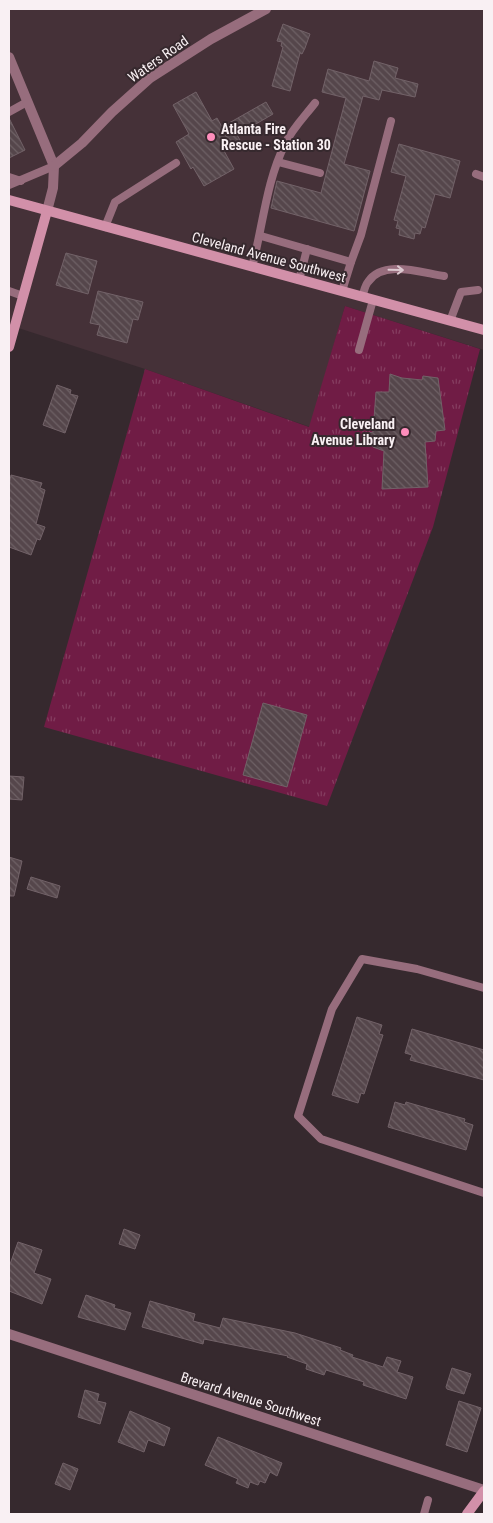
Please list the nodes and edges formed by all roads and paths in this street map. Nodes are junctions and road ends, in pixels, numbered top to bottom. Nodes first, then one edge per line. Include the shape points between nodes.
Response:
1 (266, 9) edge
2 (9, 58) edge
3 (27, 102) junction
4 (314, 103) dead end
5 (9, 112) edge
6 (391, 121) dead end
7 (278, 162) junction
8 (176, 163) dead end
9 (54, 166) junction
10 (320, 173) dead end
11 (476, 174) dead end
12 (9, 177) edge
13 (484, 177) edge
14 (21, 181) junction
15 (9, 185) edge
16 (9, 200) edge
17 (47, 211) junction
18 (106, 227) junction
19 (260, 236) junction
20 (307, 249) junction
21 (351, 262) junction
22 (252, 267) junction
23 (444, 276) dead end
24 (299, 280) junction
25 (478, 290) dead end
26 (9, 291) edge
27 (342, 292) junction
28 (23, 296) junction
29 (368, 298) junction
30 (450, 321) junction
31 (484, 330) edge
32 (9, 347) edge
33 (359, 350) dead end
34 (484, 988) edge
35 (484, 1193) edge
36 (9, 1334) edge
37 (484, 1490) edge
38 (428, 1500) dead end
39 (424, 1514) edge
40 (467, 1514) edge

1 - 9 street, Waters Road via 150,78
2 - 3 street
3 - 5 lane
3 - 9 street
4 - 7 lane via 285,143
6 - 21 lane via 361,236
7 - 10 lane
7 - 19 lane
8 - 18 lane via 115,202
9 - 14 lane
9 - 17 street
11 - 13 lane
12 - 14 lane
14 - 15 lane
16 - 17 main road, Cleveland Avenue Southwest
17 - 18 main road, Cleveland Avenue Southwest
17 - 28 main road
18 - 22 main road, Cleveland Avenue Southwest
19 - 20 lane
19 - 22 lane
20 - 21 lane
20 - 24 lane
21 - 27 lane
22 - 24 main road, Cleveland Avenue Southwest
29 -> 23 lane via 368,282 382,270
24 - 27 main road, Cleveland Avenue Southwest
25 - 30 lane via 461,292
26 - 28 lane
27 - 29 main road, Cleveland Avenue Southwest
28 - 32 main road
29 - 30 main road, Cleveland Avenue Southwest
29 - 33 lane
30 - 31 main road, Cleveland Avenue Southwest
34 - 35 lane via 417,969 362,959 332,1009 298,1116 321,1139
36 - 37 street, Brevard Avenue Southwest
37 - 40 main road
38 - 39 lane

